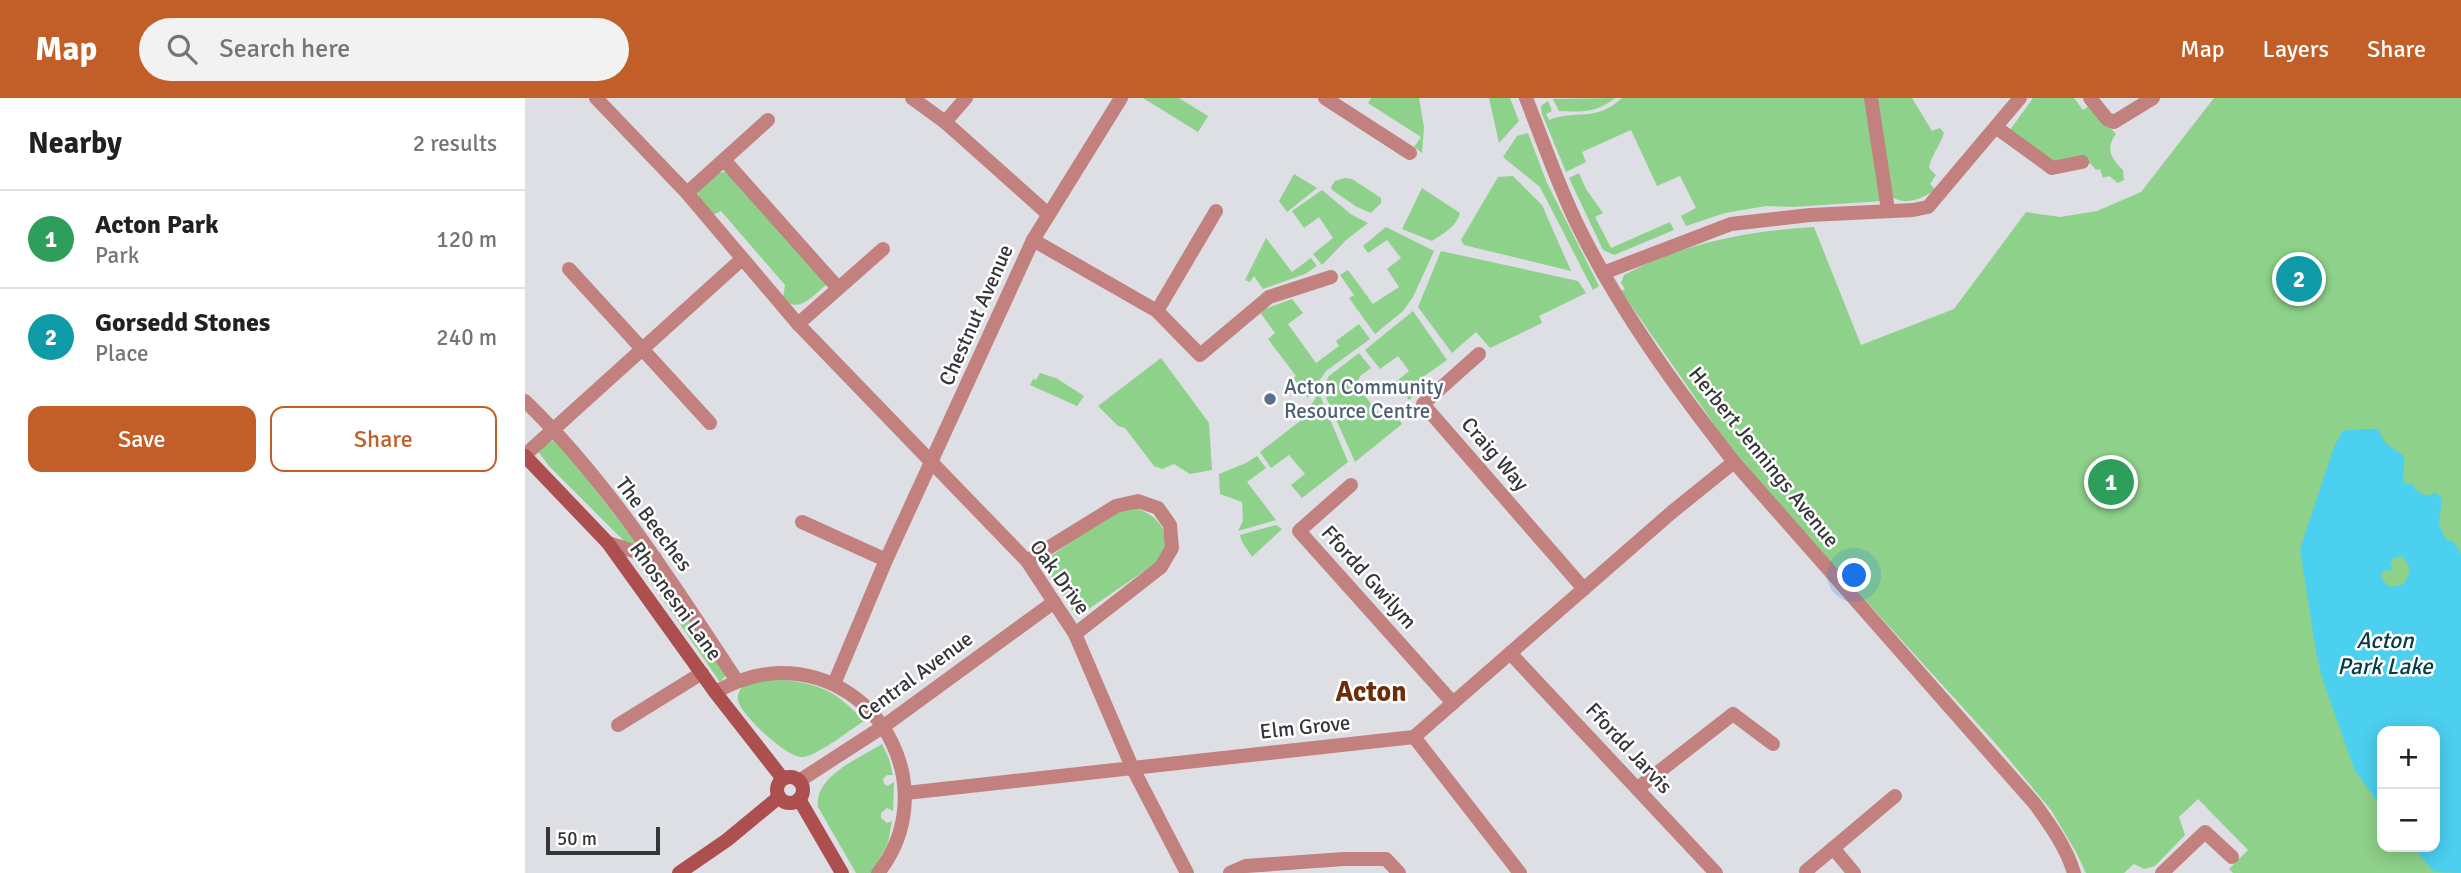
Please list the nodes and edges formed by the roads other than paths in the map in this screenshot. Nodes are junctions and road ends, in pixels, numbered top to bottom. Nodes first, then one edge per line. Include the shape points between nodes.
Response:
1 (596, 98) edge
2 (912, 98) edge
3 (966, 98) edge
4 (1121, 98) edge
5 (1325, 98) edge
6 (1526, 98) edge
7 (1871, 98) edge
8 (2020, 98) edge
9 (2090, 98) edge
10 (2153, 98) edge
11 (768, 121) dead end
12 (945, 122) junction
13 (1997, 128) junction
14 (1410, 153) dead end
15 (725, 160) junction
16 (2082, 162) dead end
17 (687, 193) junction
18 (1888, 210) junction
19 (1216, 211) dead end
20 (1048, 214) junction
21 (1033, 240) junction
22 (883, 249) dead end
23 (743, 259) junction
24 (569, 269) dead end
25 (1602, 273) junction
26 (1331, 277) dead end
27 (838, 288) junction
28 (1157, 311) junction
29 (798, 324) junction
30 (641, 348) junction
31 (1479, 354) dead end
32 (525, 401) edge
33 (711, 423) dead end
34 (554, 429) junction
35 (525, 456) edge
36 (1734, 462) junction
37 (931, 464) junction
38 (1351, 485) dead end
39 (802, 522) dead end
40 (608, 543) junction
41 (657, 559) junction
42 (887, 560) junction
43 (1027, 562) junction
44 (1584, 589) junction
45 (1054, 602) junction
46 (1075, 634) junction
47 (1510, 653) junction
48 (702, 673) junction
49 (737, 681) junction
50 (834, 684) junction
51 (715, 692) junction
52 (1453, 703) junction
53 (618, 725) dead end
54 (884, 726) junction
55 (1414, 737) junction
56 (1773, 744) dead end
57 (1132, 766) junction
58 (783, 779) junction
59 (799, 781) junction
60 (1638, 788) junction
61 (906, 793) junction
62 (1895, 796) dead end
63 (779, 797) junction
64 (799, 799) junction
65 (1833, 848) junction
66 (2232, 857) dead end
67 (1806, 871) dead end
68 (679, 873) edge
69 (842, 873) edge
70 (878, 873) edge
71 (1187, 873) edge
72 (1230, 873) edge
73 (1399, 873) edge
74 (1520, 873) edge
75 (1716, 873) edge
76 (1854, 873) edge
77 (2074, 873) edge
78 (2162, 873) edge

1 - 17 street, Oak Drive
2 - 12 street
3 - 12 street
4 - 20 street, Chestnut Avenue
5 - 14 street
6 - 25 street, Herbert Jennings Avenue
7 - 18 street
8 - 13 street
9 - 10 street via 2107,120 2114,122
11 - 15 street
12 - 20 street
13 - 16 street via 2052,168
13 - 18 street via 1932,204
15 - 17 street
15 - 27 street
17 - 23 street, Oak Drive
18 - 25 street via 1731,224
19 - 28 street
20 - 21 street, Chestnut Avenue
21 - 28 street
21 - 37 street, Chestnut Avenue
22 - 27 street
23 - 29 street, Oak Drive
23 - 30 street
24 - 30 street
25 - 36 street, Herbert Jennings Avenue
26 - 28 street via 1269,297 1200,355
27 - 29 street
29 - 37 street, Oak Drive
30 - 33 street
30 - 34 street
31 - 44 street, Craig Way via 1423,404
32 - 34 street, The Beeches
34 - 35 street
34 - 41 street, The Beeches
35 - 40 main road, Rhosnesni Lane
36 - 44 street
36 - 77 street, Herbert Jennings Avenue via 2035,804 2054,829
37 - 42 street, Chestnut Avenue
37 - 43 street, Oak Drive
38 - 52 street, Ffordd Gwilym via 1299,531
39 - 42 street
40 - 41 street
40 - 48 main road, Rhosnesni Lane
41 - 49 street, The Beeches
42 - 50 street, Chestnut Avenue
43 - 45 street, Oak Drive
43 - 46 street via 1126,502 1148,503 1165,516 1173,535 1172,548 1161,567
44 - 47 street
45 - 46 street, Oak Drive
45 - 54 street, Central Avenue
46 - 57 street, Oak Drive
47 - 52 street
47 - 60 street, Ffordd Jarvis
48 - 51 main road, Rhosnesni Lane
48 - 53 street
49 - 50 street via 782,673
49 - 51 street
50 - 54 street via 860,700
51 - 58 main road, Rhosnesni Lane
52 - 55 street
54 - 59 street, Central Avenue
54 - 61 street via 898,753
55 - 57 street, Elm Grove
55 - 74 street
56 - 60 street via 1733,714
57 - 61 street, Elm Grove
57 - 71 street, Oak Drive
58 - 59 main road
58 - 63 main road via 778,785
59 - 64 main road
60 - 75 street, Ffordd Jarvis
61 - 70 street via 898,840
62 - 65 street
63 - 64 main road via 789,803
63 - 68 main road
64 - 69 main road
65 - 67 street
65 - 76 street
66 - 78 street via 2205,832
72 - 73 street via 1246,866 1344,859 1386,859

